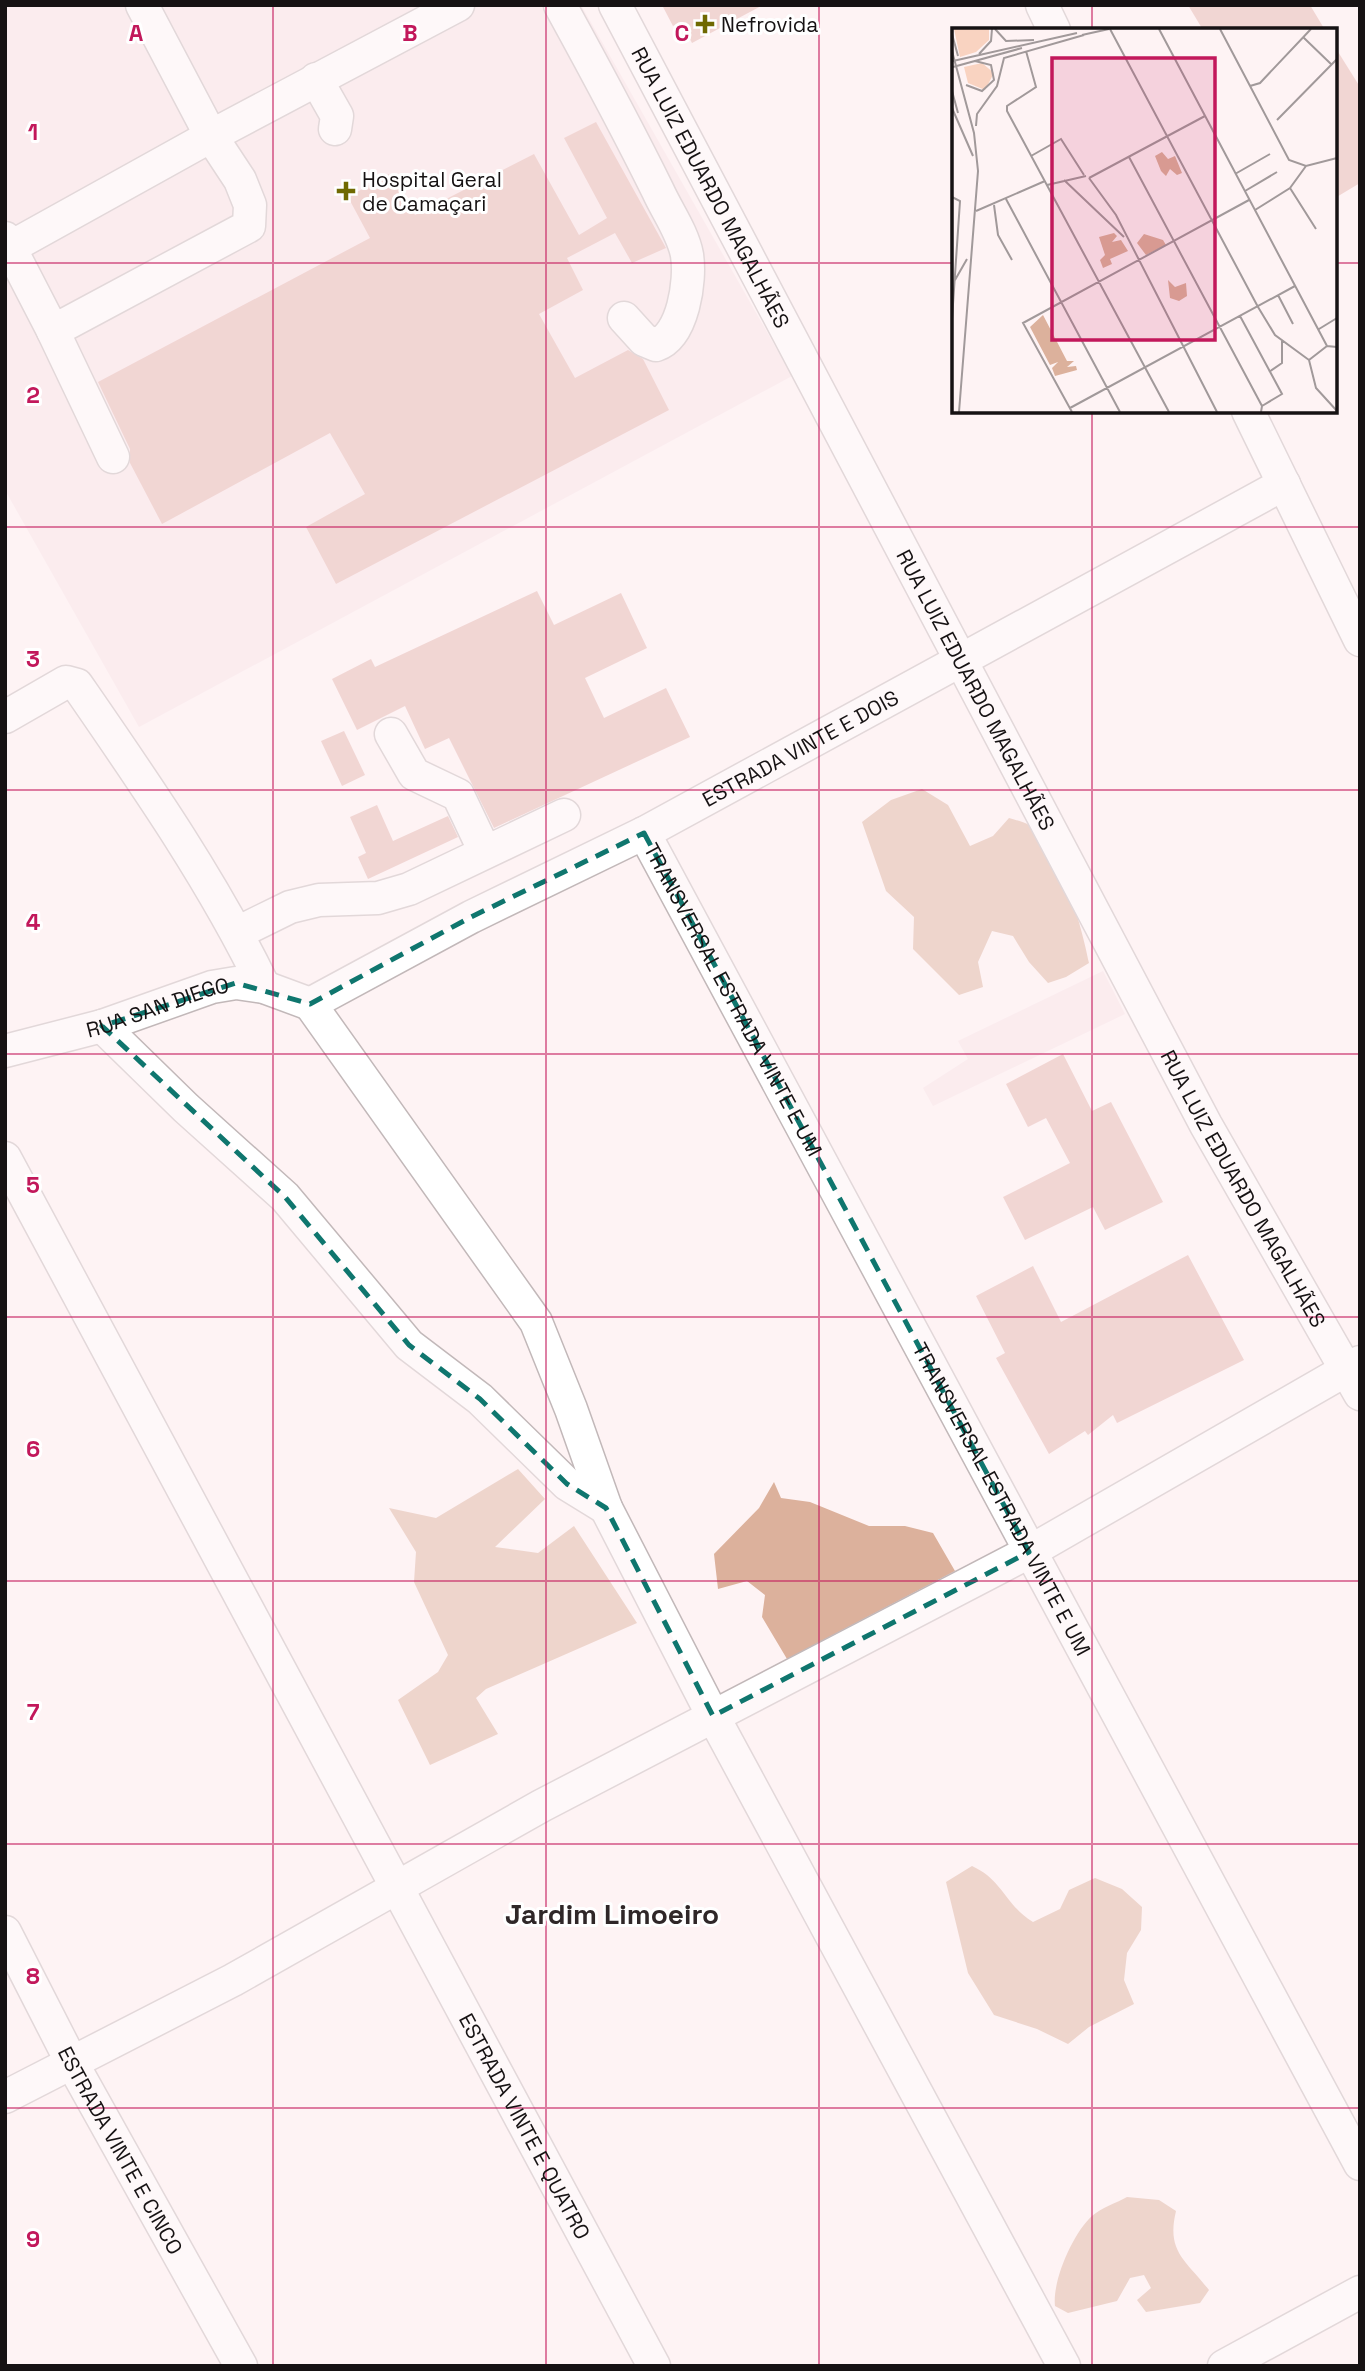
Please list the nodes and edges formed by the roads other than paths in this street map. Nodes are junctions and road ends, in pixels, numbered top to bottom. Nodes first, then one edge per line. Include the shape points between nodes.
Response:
1 (142, 5) edge
2 (458, 5) edge
3 (560, 5) edge
4 (615, 5) edge
5 (1041, 5) edge
6 (1053, 28) edge
7 (316, 79) junction
8 (335, 129) dead end
9 (211, 136) junction
10 (8, 242) edge
11 (624, 318) dead end
12 (53, 331) junction
13 (1249, 413) edge
14 (113, 457) dead end
15 (1284, 484) junction
16 (1360, 640) edge
17 (961, 658) junction
18 (5, 717) edge
19 (391, 734) dead end
20 (564, 815) dead end
21 (644, 833) junction
22 (485, 852) junction
23 (237, 933) junction
24 (264, 987) junction
25 (310, 1004) junction
26 (102, 1026) junction
27 (5, 1051) edge
28 (5, 1158) edge
29 (1355, 1375) edge
30 (606, 1508) junction
31 (1029, 1552) junction
32 (713, 1716) junction
33 (397, 1888) junction
34 (5, 1932) edge
35 (72, 2063) junction
36 (5, 2097) edge
37 (1360, 2164) edge
38 (1360, 2292) edge
39 (241, 2366) edge
40 (654, 2366) edge
41 (1065, 2366) edge
42 (1224, 2366) edge

1 - 9 street
2 - 7 street
3 - 11 street via 620,114 687,255 684,298 677,327 667,341 656,345 644,340
4 - 17 street, RUA LUIZ EDUARDO MAGALHÃES
5 - 6 street
7 - 8 street via 337,116
7 - 9 street
9 - 10 street
9 - 12 street via 240,180 250,205 249,226
10 - 12 street
12 - 14 street
13 - 15 street
15 - 16 street
15 - 17 street, ESTRADA VINTE E DOIS
17 - 21 street, ESTRADA VINTE E DOIS
17 - 29 street, RUA LUIZ EDUARDO MAGALHÃES via 1206,1125
18 - 23 street via 66,682 77,685
19 - 22 street via 414,774 458,795
20 - 22 street
21 - 25 street, ESTRADA VINTE E DOIS via 471,917
21 - 31 street, TRANSVERSAL ESTRADA VINTE E UM
22 - 23 street via 409,889 378,898 319,900
23 - 24 street
24 - 25 street, RUA SAN DIEGO
24 - 26 street, RUA SAN DIEGO via 212,987
25 - 30 street via 536,1322
26 - 27 street, RUA SAN DIEGO
26 - 30 street via 285,1197 409,1345 480,1399 566,1484
28 - 33 street, ESTRADA VINTE E QUATRO
29 - 31 street
30 - 32 street
31 - 32 street
31 - 37 street, TRANSVERSAL ESTRADA VINTE E UM
32 - 33 street
32 - 41 street
33 - 35 street
33 - 40 street, ESTRADA VINTE E QUATRO
34 - 35 street, ESTRADA VINTE E CINCO
35 - 36 street
35 - 39 street, ESTRADA VINTE E CINCO
38 - 42 street

